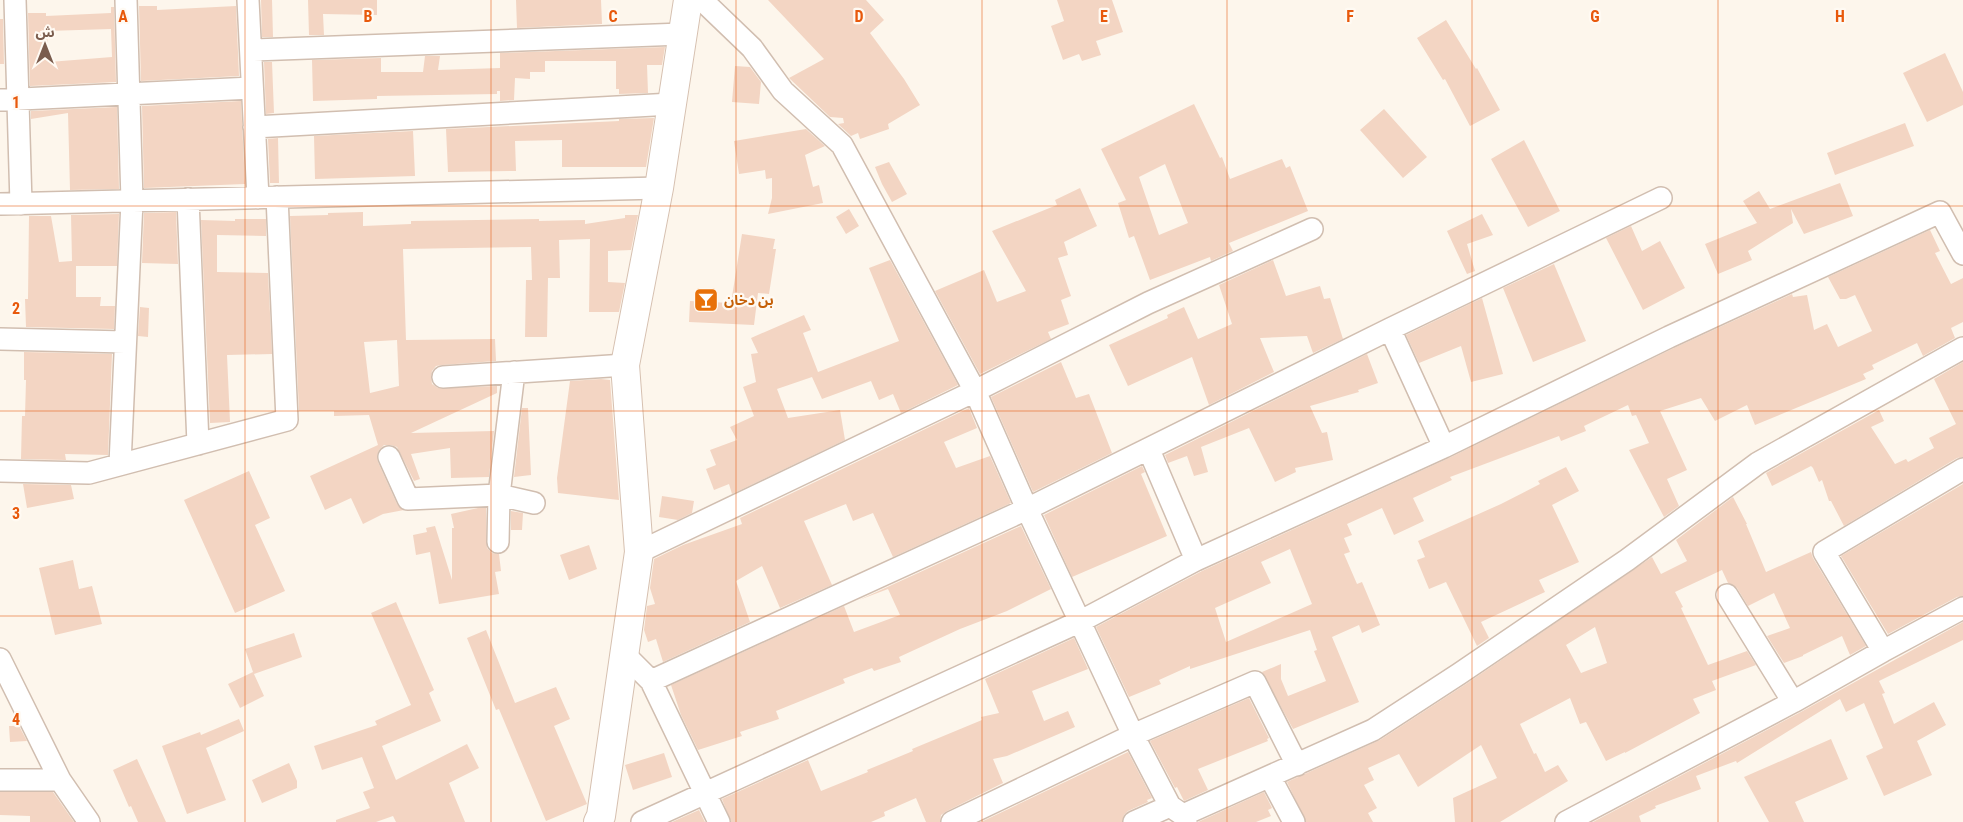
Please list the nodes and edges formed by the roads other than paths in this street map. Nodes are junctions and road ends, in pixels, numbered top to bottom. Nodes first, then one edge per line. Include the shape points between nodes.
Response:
1 (15, 0) edge
2 (126, 0) edge
3 (248, 0) edge
4 (688, 0) edge
5 (702, 0) edge
6 (682, 34) junction
7 (251, 50) junction
8 (252, 88) junction
9 (128, 94) junction
10 (9, 100) edge
11 (672, 104) junction
12 (254, 127) junction
13 (659, 188) junction
14 (267, 198) junction
15 (1661, 198) dead end
16 (188, 200) junction
17 (132, 201) junction
18 (10, 204) edge
19 (1312, 229) dead end
20 (1963, 254) edge
21 (1390, 329) junction
22 (0, 339) edge
23 (125, 342) junction
24 (1963, 348) edge
25 (625, 366) junction
26 (514, 372) junction
27 (443, 377) dead end
28 (975, 391) junction
29 (198, 444) junction
30 (1444, 447) junction
31 (1149, 450) junction
32 (389, 457) dead end
33 (120, 464) junction
34 (1963, 469) edge
35 (0, 471) edge
36 (499, 495) junction
37 (534, 503) dead end
38 (1027, 509) junction
39 (498, 542) dead end
40 (640, 552) junction
41 (1196, 560) junction
42 (1727, 595) dead end
43 (1963, 608) edge
44 (1081, 621) junction
45 (1883, 651) junction
46 (624, 654) junction
47 (0, 659) edge
48 (651, 681) junction
49 (1793, 702) junction
50 (1133, 735) junction
51 (1297, 765) junction
52 (1270, 777) junction
53 (0, 780) edge
54 (60, 780) junction
55 (706, 792) junction
56 (1180, 814) edge
57 (89, 822) edge
58 (598, 822) edge
59 (642, 822) edge
60 (719, 822) edge
61 (952, 822) edge
62 (1134, 822) edge
63 (1294, 822) edge
64 (1566, 822) edge

1 - 10 street
2 - 9 street
3 - 7 street
4 - 6 street
5 - 28 street via 752,48 783,91 842,145
6 - 7 street
6 - 11 street
7 - 8 street
8 - 9 street
8 - 12 street
9 - 10 street
9 - 17 street
10 - 18 street
11 - 12 street
11 - 13 street
12 - 14 street
13 - 14 street
13 - 25 street
14 - 16 street
14 - 29 street via 287,420
15 - 21 street
16 - 17 street
16 - 29 street
17 - 18 street
17 - 23 street
19 - 28 street via 1148,303
20 - 30 street via 1940,212 1669,336
21 - 30 street
21 - 31 street
22 - 23 street
23 - 33 street
24 - 51 street via 1758,463 1627,560 1459,674 1373,730
25 - 26 street
25 - 40 street
26 - 27 street
26 - 36 street
28 - 38 street
28 - 40 street
29 - 33 street
30 - 41 street
31 - 38 street
31 - 41 street
32 - 36 street via 408,499
33 - 35 street via 89,473
34 - 45 street via 1824,552
36 - 37 street
36 - 39 street
38 - 44 street
38 - 48 street
40 - 46 street
41 - 44 street
42 - 49 street
43 - 45 street
44 - 50 street
44 - 55 street
45 - 49 street
46 - 48 street
46 - 58 street
47 - 54 street
48 - 55 street
49 - 64 street
50 - 51 street via 1255,682
50 - 56 street
50 - 61 street
51 - 52 street
52 - 56 street
52 - 63 street
53 - 54 street
54 - 57 street
55 - 59 street
55 - 60 street
56 - 62 street

